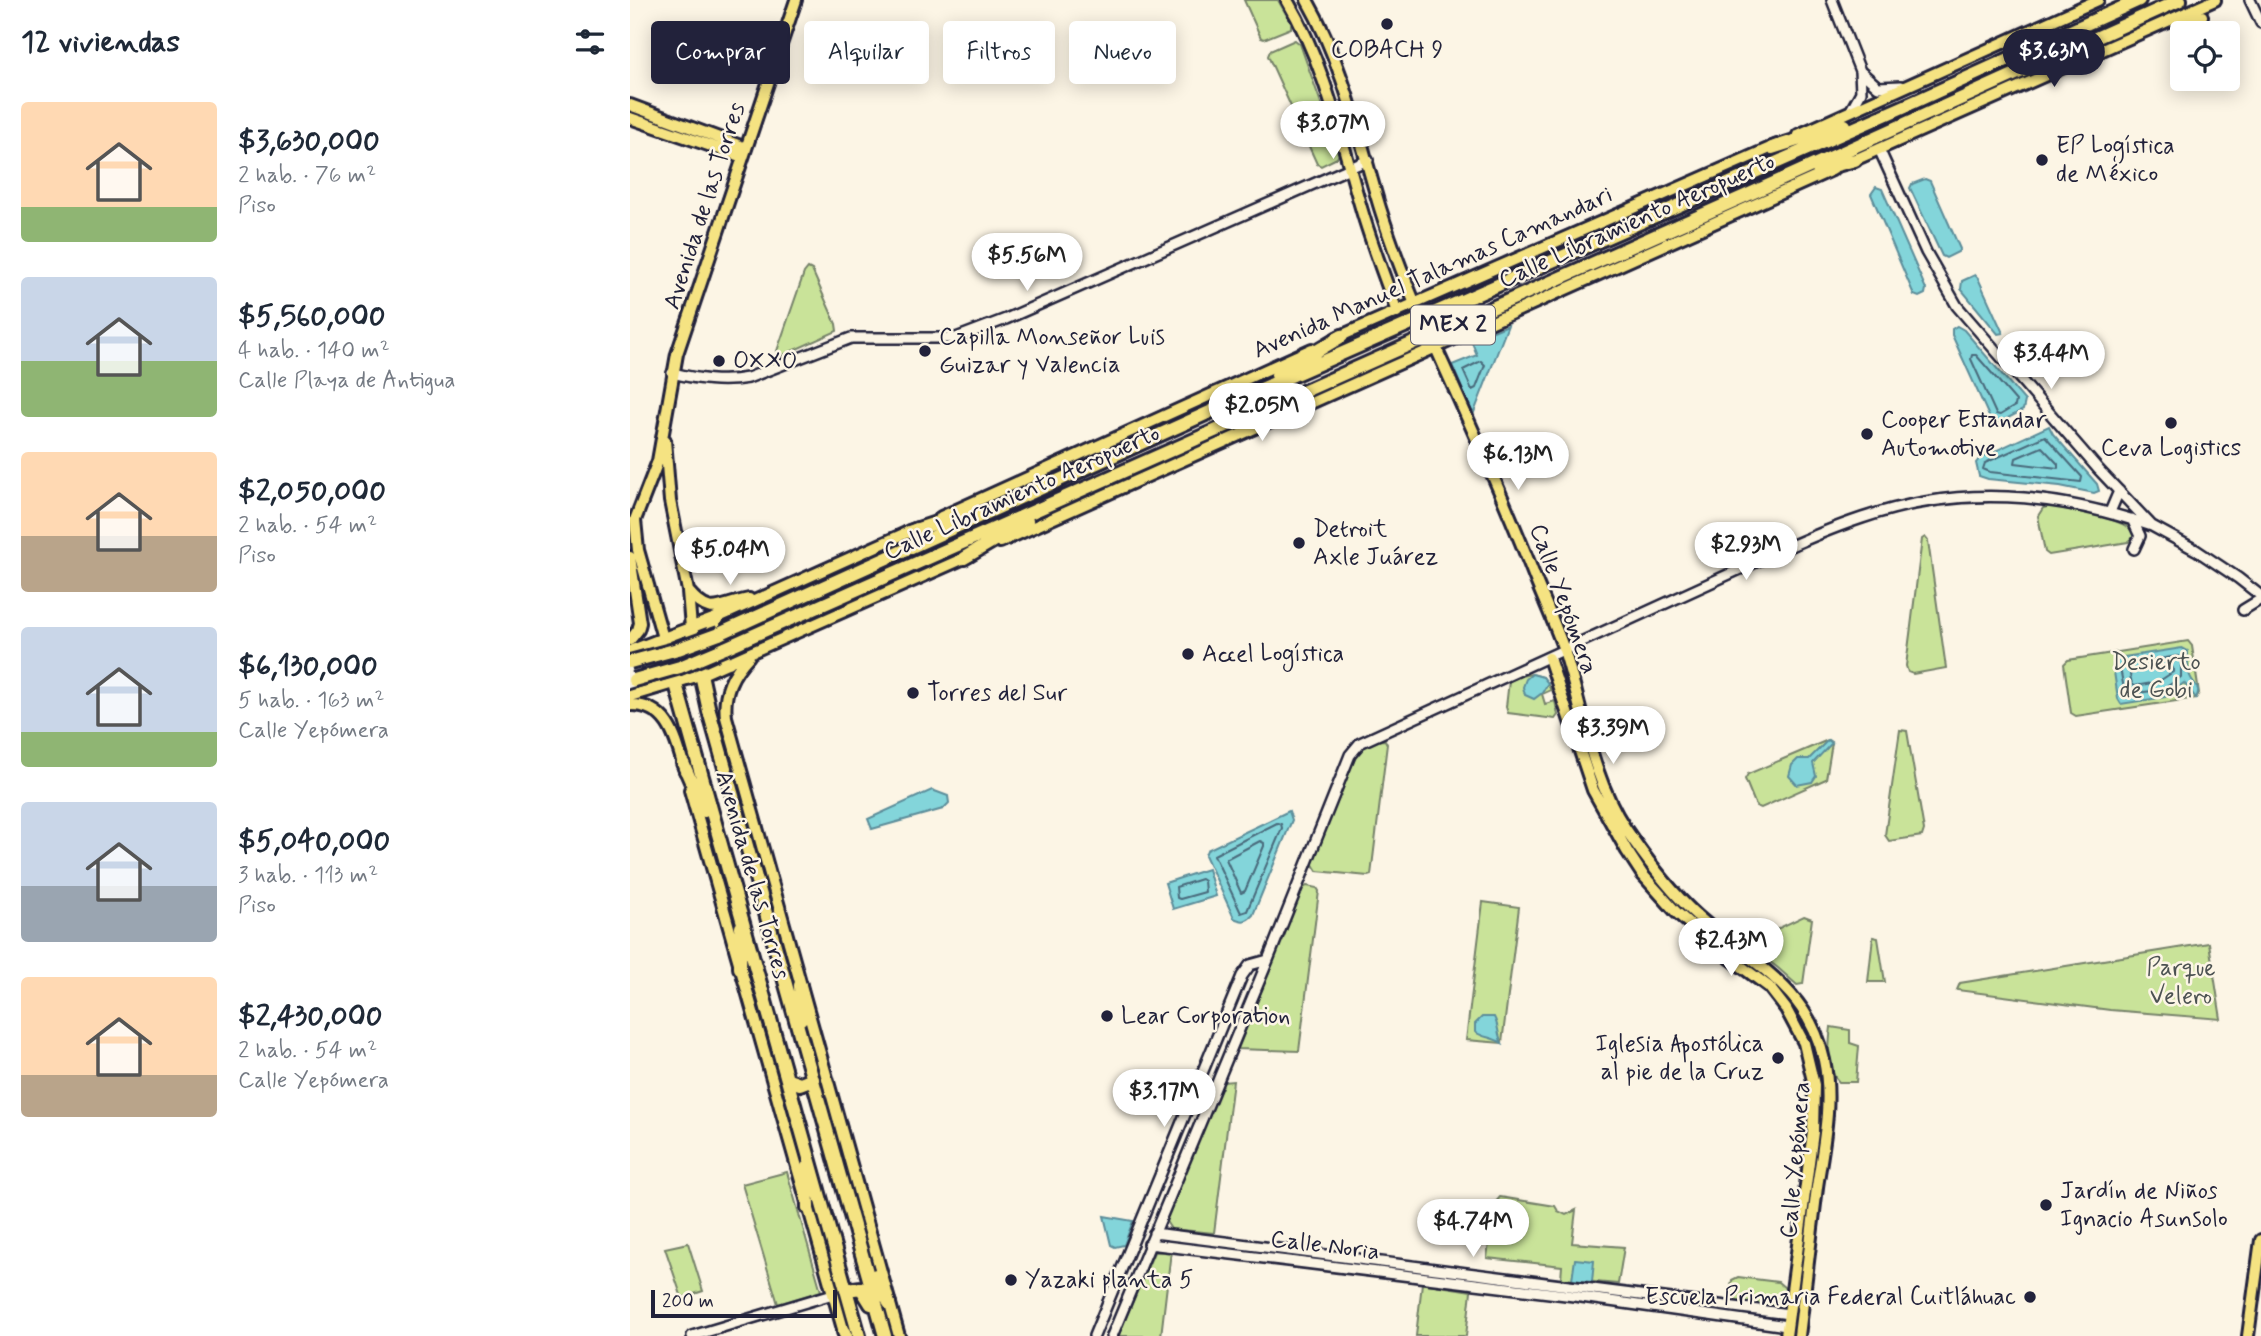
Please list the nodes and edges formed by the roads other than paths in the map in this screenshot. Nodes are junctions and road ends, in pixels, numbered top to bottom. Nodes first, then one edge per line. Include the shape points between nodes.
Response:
1 (796, 0) edge
2 (1287, 0) edge
3 (1307, 0) edge
4 (1832, 0) edge
5 (2098, 0) edge
6 (2139, 0) edge
7 (2180, 0) edge
8 (2215, 0) edge
9 (2250, 0) edge
10 (2202, 16) dead end
11 (2261, 23) edge
12 (2155, 26) junction
13 (1860, 71) junction
14 (1906, 86) junction
15 (1912, 103) junction
16 (630, 105) edge
17 (1851, 110) junction
18 (630, 118) edge
19 (1772, 148) junction
20 (1880, 149) junction
21 (744, 153) junction
22 (1368, 160) junction
23 (1855, 160) junction
24 (1351, 166) junction
25 (1745, 196) junction
26 (1415, 304) junction
27 (1397, 312) junction
28 (1342, 336) junction
29 (1436, 348) junction
30 (672, 373) junction
31 (1234, 401) junction
32 (664, 427) junction
33 (1036, 491) junction
34 (2119, 491) junction
35 (1050, 503) junction
36 (2110, 512) junction
37 (2132, 519) junction
38 (2152, 526) junction
39 (909, 532) junction
40 (632, 536) edge
41 (2134, 549) dead end
42 (630, 557) edge
43 (964, 558) junction
44 (688, 591) junction
45 (769, 596) junction
46 (2261, 598) edge
47 (2243, 610) dead end
48 (721, 616) junction
49 (691, 628) junction
50 (663, 638) junction
51 (630, 640) edge
52 (630, 651) edge
53 (1564, 651) junction
54 (752, 653) junction
55 (1549, 658) junction
56 (630, 662) edge
57 (729, 663) junction
58 (700, 675) junction
59 (632, 680) edge
60 (675, 684) junction
61 (650, 691) junction
62 (630, 696) edge
63 (630, 705) edge
64 (682, 710) junction
65 (709, 711) junction
66 (683, 763) junction
67 (746, 841) junction
68 (762, 846) junction
69 (720, 847) junction
70 (742, 917) junction
71 (1268, 960) junction
72 (740, 968) junction
73 (800, 985) junction
74 (801, 1037) junction
75 (813, 1079) junction
76 (789, 1080) junction
77 (826, 1121) junction
78 (799, 1123) junction
79 (807, 1146) junction
80 (808, 1208) junction
81 (1154, 1233) junction
82 (2261, 1240) edge
83 (1149, 1244) junction
84 (864, 1261) junction
85 (847, 1290) junction
86 (833, 1294) junction
87 (889, 1303) junction
88 (1789, 1314) junction
89 (1787, 1331) edge
90 (845, 1335) edge
91 (692, 1336) edge
92 (859, 1336) edge
93 (885, 1336) edge
94 (899, 1336) edge
95 (1094, 1336) edge
96 (1112, 1336) edge
97 (1799, 1336) edge
98 (2248, 1336) edge

1 - 21 main road, Avenida de las Torres
2 - 24 main road via 1314,58
3 - 22 main road
4 - 13 street
5 - 14 main road, Avenida Manuel Talamas Camandari
6 - 15 highway, Calle Libramiento Aeropuerto / MEX 2
7 - 25 highway, Calle Libramiento Aeropuerto / MEX 2
8 - 12 main road
9 - 11 street
10 - 12 main road
12 - 20 main road
13 - 14 street via 1878,87
13 - 17 street via 1861,92
14 - 17 main road, Avenida Manuel Talamas Camandari
15 - 19 highway
15 - 31 highway, Calle Libramiento Aeropuerto / MEX 2
16 - 21 main road
17 - 19 main road, Avenida Manuel Talamas Camandari
18 - 21 main road
19 - 26 main road, Avenida Manuel Talamas Camandari
20 - 23 main road
20 - 34 street via 1926,252 1957,306
21 - 30 main road, Avenida de las Torres
22 - 24 street
22 - 26 main road
23 - 25 highway
23 - 29 main road
24 - 27 main road via 1366,226
24 - 30 street via 956,338 851,338 733,381
25 - 35 highway, Calle Libramiento Aeropuerto / MEX 2
26 - 27 main road, Avenida Manuel Talamas Camandari
27 - 28 main road, Avenida Manuel Talamas Camandari
28 - 31 highway
28 - 39 main road, Avenida Manuel Talamas Camandari
29 - 43 main road
29 - 53 main road, Calle Yepómera via 1507,507
30 - 32 main road, Avenida de las Torres
31 - 33 highway, Calle Libramiento Aeropuerto / MEX 2
32 - 40 main road, Avenida de las Torres via 655,472
32 - 44 main road, Avenida de las Torres via 674,528
33 - 39 highway
33 - 56 highway, Calle Libramiento Aeropuerto / MEX 2, bridge via 719,634
34 - 36 street
34 - 38 street
35 - 43 highway
35 - 59 highway, Calle Libramiento Aeropuerto / MEX 2, bridge via 725,649
36 - 37 street
36 - 53 street via 2003,496 1924,503 1865,516
37 - 38 street
37 - 41 street via 2140,536
38 - 46 street via 2196,550
39 - 45 main road, Avenida Manuel Talamas Camandari
40 - 50 main road, Avenida de las Torres
42 - 51 main road via 640,623
43 - 54 main road
44 - 45 main road via 709,609
44 - 49 main road, Avenida de las Torres
45 - 48 main road, Avenida Manuel Talamas Camandari
46 - 47 street
48 - 49 main road, Avenida Manuel Talamas Camandari
48 - 57 main road via 709,629 709,636
49 - 50 main road, Avenida Manuel Talamas Camandari
49 - 58 highway, Avenida de las Torres
50 - 52 main road, Avenida Manuel Talamas Camandari
50 - 60 highway, Avenida de las Torres
52 - 61 main road via 646,659
53 - 55 street
53 - 97 main road, Calle Yepómera via 1585,732 1622,824 1688,907 1787,989 1806,1014 1824,1059 1828,1088 1825,1133
54 - 57 main road
54 - 68 main road, Avenida de las Torres via 733,676 724,705
55 - 71 street via 1357,746
55 - 88 main road, Calle Yepómera via 1594,790 1642,874 1676,912 1769,987 1804,1043 1814,1085 1813,1132
57 - 58 main road
58 - 60 main road
58 - 65 highway, Avenida de las Torres
60 - 61 main road
60 - 64 highway, Avenida de las Torres
61 - 62 main road
63 - 66 main road, Avenida de las Torres via 650,708 666,719
64 - 65 highway via 695,704
64 - 69 highway, Avenida de las Torres
65 - 67 highway, Avenida de las Torres
66 - 69 highway
66 - 72 main road, Avenida de las Torres
67 - 68 highway
67 - 74 highway, Avenida de las Torres
68 - 73 main road, Avenida de las Torres
69 - 70 highway, Avenida de las Torres
70 - 72 highway
70 - 76 highway, Avenida de las Torres
71 - 81 street
71 - 95 street via 1250,965 1242,976
72 - 80 main road, Avenida de las Torres
73 - 74 highway
73 - 87 main road, Avenida de las Torres
74 - 75 highway, Avenida de las Torres
75 - 76 highway via 800,1084
75 - 77 highway, Avenida de las Torres
76 - 78 highway, Avenida de las Torres
77 - 78 highway via 813,1116
77 - 84 highway, Avenida de las Torres
78 - 79 highway, Avenida de las Torres
79 - 80 highway
79 - 85 highway, Avenida de las Torres
80 - 86 main road, Avenida de las Torres
81 - 83 street
81 - 88 street, Calle Noria
82 - 98 main road
83 - 89 street, Calle Noria via 1586,1297
83 - 96 street
84 - 87 highway via 872,1266
84 - 93 highway, Avenida de las Torres
85 - 92 highway, Avenida de las Torres
85 - 93 highway via 857,1287 864,1291
86 - 90 main road, Avenida de las Torres
86 - 91 street
87 - 94 main road, Avenida de las Torres
88 - 89 main road, Calle Yepómera

